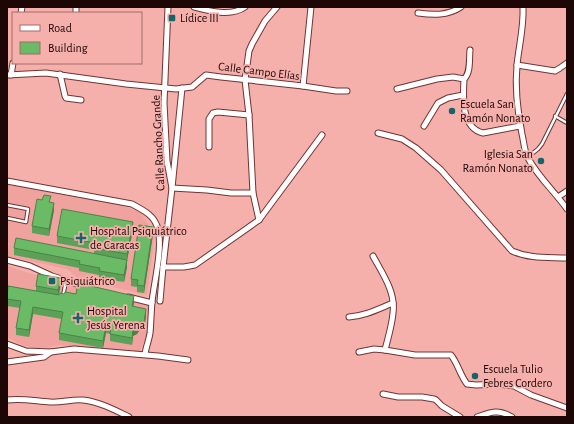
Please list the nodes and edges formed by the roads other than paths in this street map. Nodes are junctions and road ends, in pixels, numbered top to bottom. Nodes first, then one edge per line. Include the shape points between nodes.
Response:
1 (168, 7) edge
2 (194, 7) edge
3 (245, 7) edge
4 (277, 7) edge
5 (311, 7) edge
6 (460, 7) edge
7 (523, 7) edge
8 (212, 9) edge
9 (418, 13) dead end
10 (470, 50) dead end
11 (567, 63) edge
12 (13, 64) edge
13 (517, 65) junction
14 (60, 74) junction
15 (9, 75) edge
16 (464, 79) junction
17 (246, 80) junction
18 (303, 86) junction
19 (165, 88) junction
20 (182, 88) junction
21 (397, 89) dead end
22 (347, 91) dead end
23 (567, 94) edge
24 (463, 95) junction
25 (81, 100) dead end
26 (250, 114) junction
27 (555, 116) junction
28 (567, 122) edge
29 (424, 126) dead end
30 (520, 126) junction
31 (378, 133) dead end
32 (322, 135) dead end
33 (209, 147) dead end
34 (527, 157) junction
35 (7, 181) edge
36 (172, 188) junction
37 (567, 192) edge
38 (253, 193) junction
39 (558, 197) junction
40 (7, 205) edge
41 (567, 209) edge
42 (7, 218) edge
43 (259, 220) junction
44 (373, 256) dead end
45 (567, 258) edge
46 (7, 260) edge
47 (163, 266) junction
48 (66, 281) junction
49 (90, 288) edge
50 (121, 296) edge
51 (63, 298) edge
52 (160, 301) dead end
53 (393, 302) junction
54 (152, 303) junction
55 (349, 317) dead end
56 (7, 344) edge
57 (385, 350) junction
58 (51, 352) junction
59 (358, 352) dead end
60 (145, 354) junction
61 (188, 360) dead end
62 (7, 362) edge
63 (383, 394) dead end
64 (7, 400) edge
65 (567, 408) edge
66 (129, 417) edge
67 (460, 417) edge
68 (477, 417) edge
69 (512, 417) edge

1 - 19 street, Calle Rancho Grande
2 - 8 street
3 - 8 street via 242,10 220,12
4 - 17 street via 265,21 249,51
5 - 18 street
6 - 9 street via 446,14
7 - 13 street
10 - 16 street via 469,72
11 - 13 street via 554,70
12 - 15 street
13 - 30 street
14 - 15 street, Calle Campo Elías
14 - 19 street, Calle Campo Elías
14 - 25 street via 66,98
16 - 21 street via 437,79
16 - 24 street
17 - 18 street, Calle Campo Elías
17 - 20 street, Calle Campo Elías via 206,75 192,87
17 - 26 street
18 - 22 street, Calle Campo Elías via 336,92
19 - 20 street, Calle Campo Elías
19 - 36 street, Calle Rancho Grande via 167,161
20 - 36 street
23 - 27 lane
24 - 29 street via 438,103
24 - 30 street via 466,117 479,132
26 - 33 street via 213,113 209,119
26 - 38 street
27 - 28 lane
27 - 34 lane via 542,144
30 - 34 street
31 - 45 street via 402,139 441,170 512,251 529,257
32 - 43 street
34 - 39 street
35 - 54 street via 132,204 153,217 157,225 159,256
36 - 38 street via 231,194
36 - 47 street, Calle Rancho Grande
37 - 39 street
38 - 43 street
39 - 41 street
40 - 42 lane via 28,209 26,222
43 - 47 street via 195,265
44 - 53 street via 391,290
46 - 48 street via 30,266
47 - 52 street, Calle Rancho Grande
48 - 49 street
48 - 51 lane
50 - 54 street
53 - 55 street via 371,312
53 - 57 street
54 - 60 street via 150,333
56 - 58 street via 26,351
57 - 59 street
57 - 65 street via 415,355 451,355 467,384 514,386
58 - 60 street via 74,349
58 - 62 street via 44,357
60 - 61 street
63 - 67 street via 434,399
64 - 66 street via 82,400 96,402
68 - 69 street via 492,412 504,412

